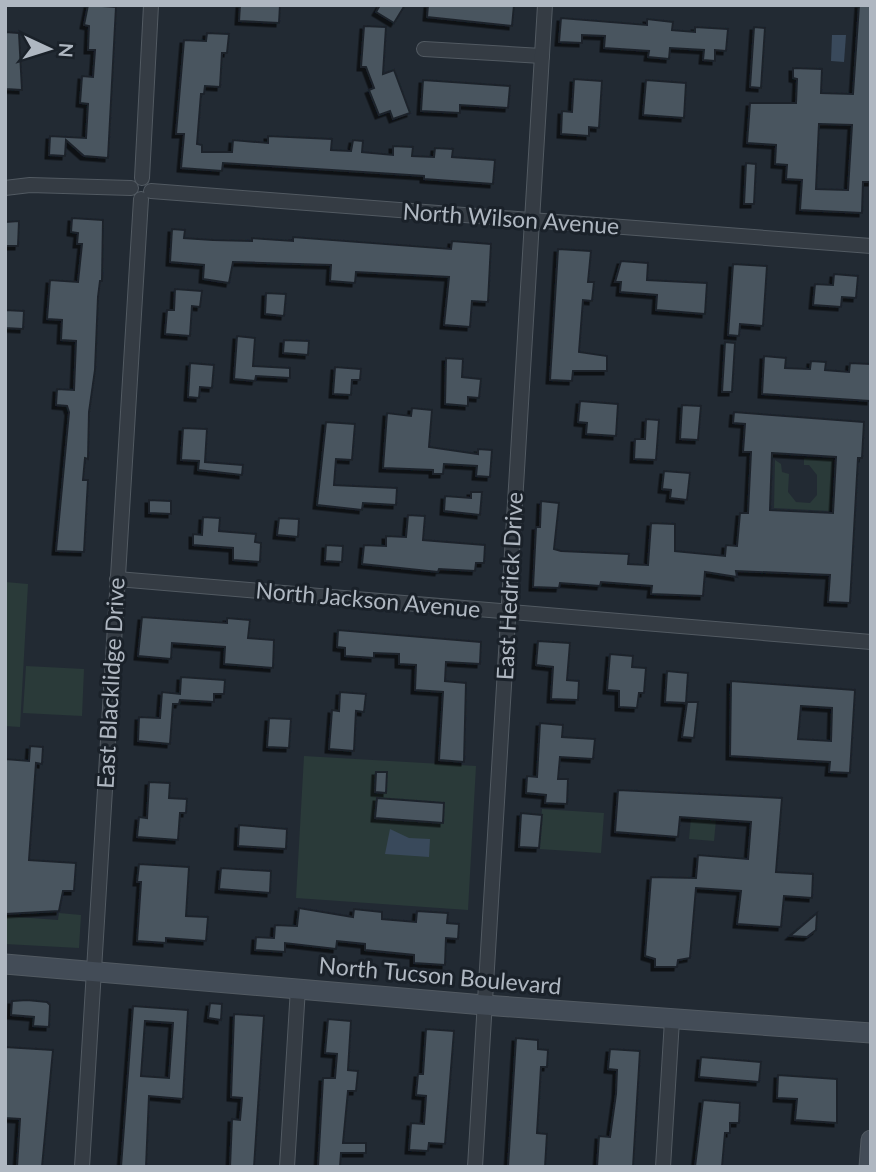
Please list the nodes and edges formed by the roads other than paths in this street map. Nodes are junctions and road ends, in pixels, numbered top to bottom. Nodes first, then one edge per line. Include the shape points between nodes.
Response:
1 (151, 5) edge
2 (545, 5) edge
3 (424, 49) dead end
4 (542, 56) junction
5 (5, 188) edge
6 (141, 189) junction
7 (532, 221) junction
8 (871, 246) edge
9 (117, 579) junction
10 (508, 612) junction
11 (871, 642) edge
12 (5, 964) edge
13 (94, 970) junction
14 (299, 988) junction
15 (484, 1005) junction
16 (672, 1020) junction
17 (871, 1033) edge
18 (871, 1140) edge
19 (82, 1167) edge
20 (287, 1167) edge
21 (475, 1167) edge
22 (663, 1167) edge
23 (869, 1167) edge

1 - 6 street, East Blacklidge Drive
2 - 4 street, East Hedrick Drive
3 - 4 street
4 - 7 street, East Hedrick Drive
5 - 6 street, North Wilson Avenue
6 - 7 street, North Wilson Avenue
6 - 9 street, East Blacklidge Drive
7 - 8 street, North Wilson Avenue
7 - 10 street, East Hedrick Drive
9 - 10 street, North Jackson Avenue
9 - 13 street, East Blacklidge Drive
10 - 11 street, North Jackson Avenue
10 - 15 street, East Hedrick Drive
12 - 13 main road, North Tucson Boulevard
13 - 14 main road, North Tucson Boulevard
13 - 19 street, East Blacklidge Drive
14 - 15 main road, North Tucson Boulevard
14 - 20 street
15 - 16 main road, North Tucson Boulevard
15 - 21 street, East Hedrick Drive
16 - 17 main road, North Tucson Boulevard
16 - 22 street
18 - 23 main road

